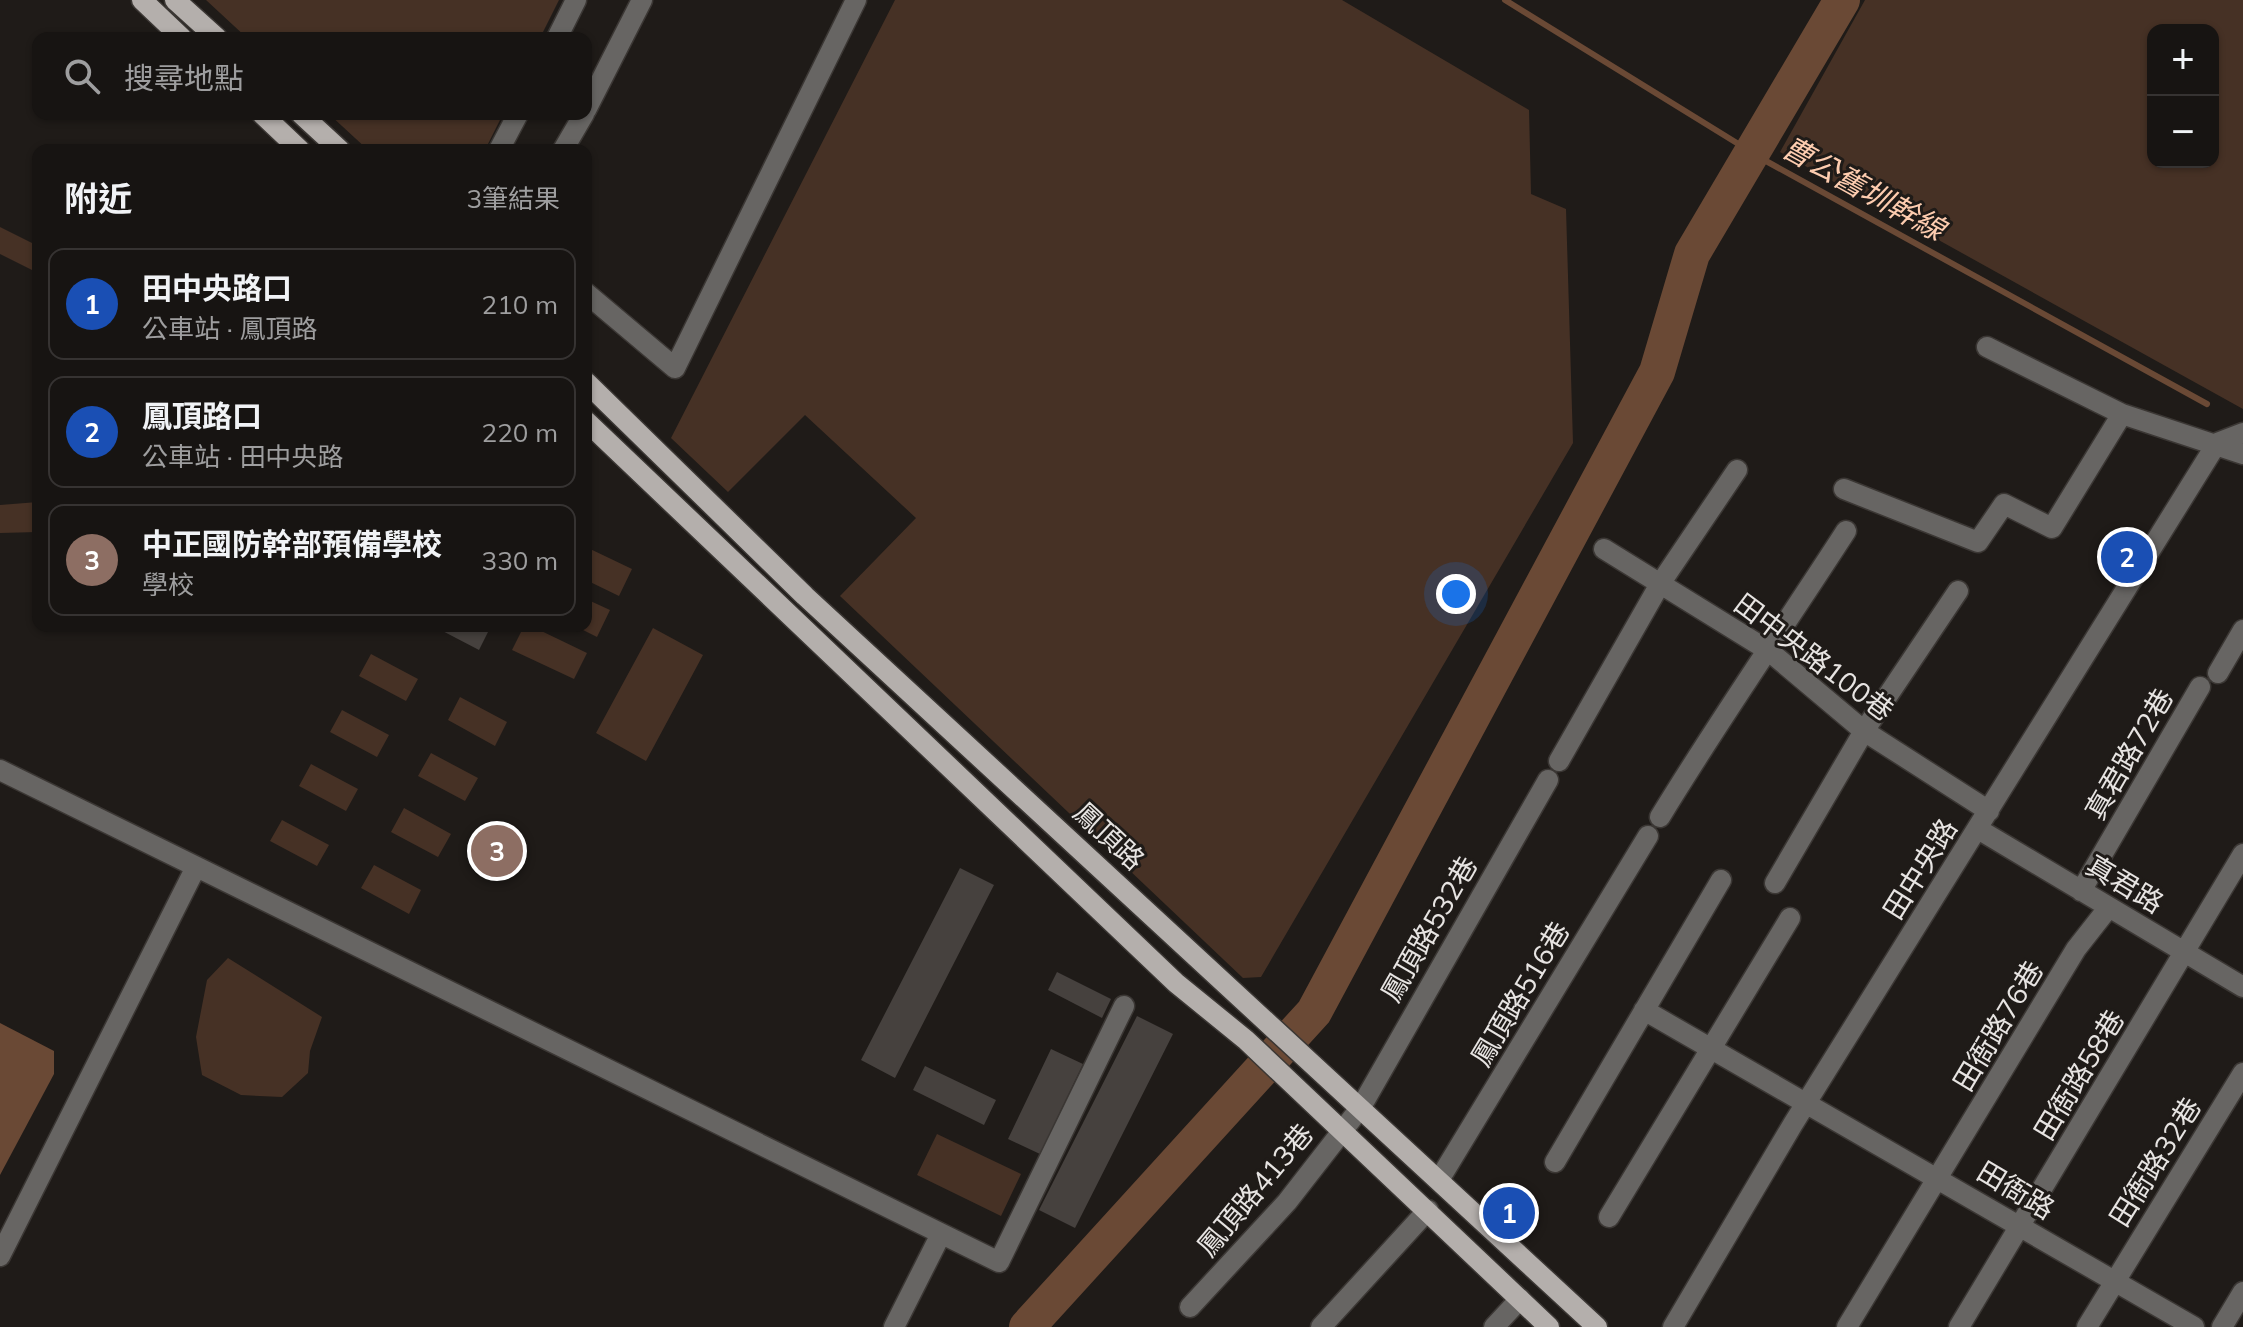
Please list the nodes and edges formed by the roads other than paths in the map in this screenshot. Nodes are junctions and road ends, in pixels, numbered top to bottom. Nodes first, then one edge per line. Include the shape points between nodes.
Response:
1 (142, 0) edge
2 (175, 0) edge
3 (576, 0) edge
4 (642, 0) edge
5 (855, 0) edge
6 (176, 32) edge
7 (210, 32) edge
8 (560, 32) edge
9 (592, 98) edge
10 (268, 120) edge
11 (308, 120) edge
12 (515, 120) edge
13 (580, 120) edge
14 (294, 144) edge
15 (334, 144) edge
16 (502, 144) edge
17 (566, 144) edge
18 (592, 298) edge
19 (1987, 347) dead end
20 (592, 388) edge
21 (2122, 414) junction
22 (592, 427) edge
23 (2243, 433) edge
24 (2217, 443) junction
25 (2243, 454) edge
26 (1737, 470) dead end
27 (1844, 489) dead end
28 (1846, 531) dead end
29 (1604, 549) dead end
30 (1660, 584) junction
31 (1958, 591) dead end
32 (2243, 630) edge
33 (1769, 651) junction
34 (2218, 673) dead end
35 (2200, 687) dead end
36 (1864, 731) junction
37 (1559, 761) dead end
38 (0, 770) edge
39 (1548, 780) dead end
40 (1660, 817) dead end
41 (1984, 820) junction
42 (1648, 836) dead end
43 (2243, 854) edge
44 (196, 867) junction
45 (1721, 880) dead end
46 (1775, 883) dead end
47 (2081, 891) junction
48 (2109, 907) junction
49 (1790, 918) dead end
50 (2186, 953) junction
51 (2243, 987) edge
52 (1124, 1006) dead end
53 (1644, 1010) junction
54 (1711, 1048) junction
55 (2243, 1073) edge
56 (1807, 1103) junction
57 (1361, 1107) junction
58 (1342, 1130) junction
59 (1555, 1162) dead end
60 (1938, 1176) junction
61 (1439, 1180) junction
62 (1428, 1210) junction
63 (1609, 1217) dead end
64 (2021, 1226) junction
65 (941, 1234) junction
66 (0, 1256) edge
67 (2115, 1280) junction
68 (2243, 1292) edge
69 (1520, 1299) junction
70 (1190, 1307) dead end
71 (894, 1327) edge
72 (1321, 1327) edge
73 (1494, 1327) edge
74 (1549, 1327) edge
75 (1597, 1327) edge
76 (1673, 1327) edge
77 (1847, 1327) edge
78 (1959, 1327) edge
79 (2087, 1327) edge
80 (2194, 1327) edge
81 (2222, 1327) edge

1 - 6 main road
2 - 7 main road
3 - 8 street
4 - 9 street
5 - 18 street via 675,368
10 - 14 main road
11 - 15 main road
12 - 16 street
13 - 17 street
19 - 21 street
20 - 57 main road, 鳳頂路 via 805,596
21 - 24 street
21 - 27 street via 2052,528 2004,504 1978,542
22 - 58 main road via 1176,983
23 - 24 street
24 - 25 street
24 - 41 street, 田中央路
26 - 30 street
28 - 33 street
29 - 30 street, 田中央路100巷
30 - 33 street, 田中央路100巷
30 - 37 street
31 - 36 street
32 - 34 street
33 - 36 street, 田中央路100巷
33 - 40 street via 1723,713
35 - 47 street, 真君路72巷
36 - 41 street, 田中央路100巷
36 - 46 street
38 - 44 street
39 - 57 street, 鳳頂路532巷
41 - 47 street, 真君路
41 - 56 street, 田中央路
42 - 61 street, 鳳頂路516巷
43 - 50 street, 田衙路58巷
44 - 65 street
44 - 66 street
45 - 53 street
47 - 48 street, 真君路
48 - 50 street, 真君路
48 - 60 street, 田衙路76巷 via 2076,949
49 - 54 street
50 - 51 street, 真君路
50 - 64 street, 田衙路58巷
52 - 65 street via 999,1262
53 - 54 street, 田衙路
53 - 59 street
54 - 56 street, 田衙路
54 - 63 street
55 - 67 street, 田衙路32巷
56 - 60 street, 田衙路
56 - 76 street, 田中央路
57 - 58 street, 鳳頂路413巷
57 - 61 main road, 鳳頂路
58 - 62 main road
58 - 70 street, 鳳頂路413巷 via 1287,1202
60 - 64 street, 田衙路
60 - 77 street, 田衙路76巷
61 - 75 main road, 鳳頂路
62 - 69 main road
62 - 72 street
64 - 67 street, 田衙路
64 - 78 street, 田衙路58巷
65 - 71 street
67 - 79 street, 田衙路32巷
67 - 80 street, 田衙路
68 - 81 street
69 - 73 street
69 - 74 main road

